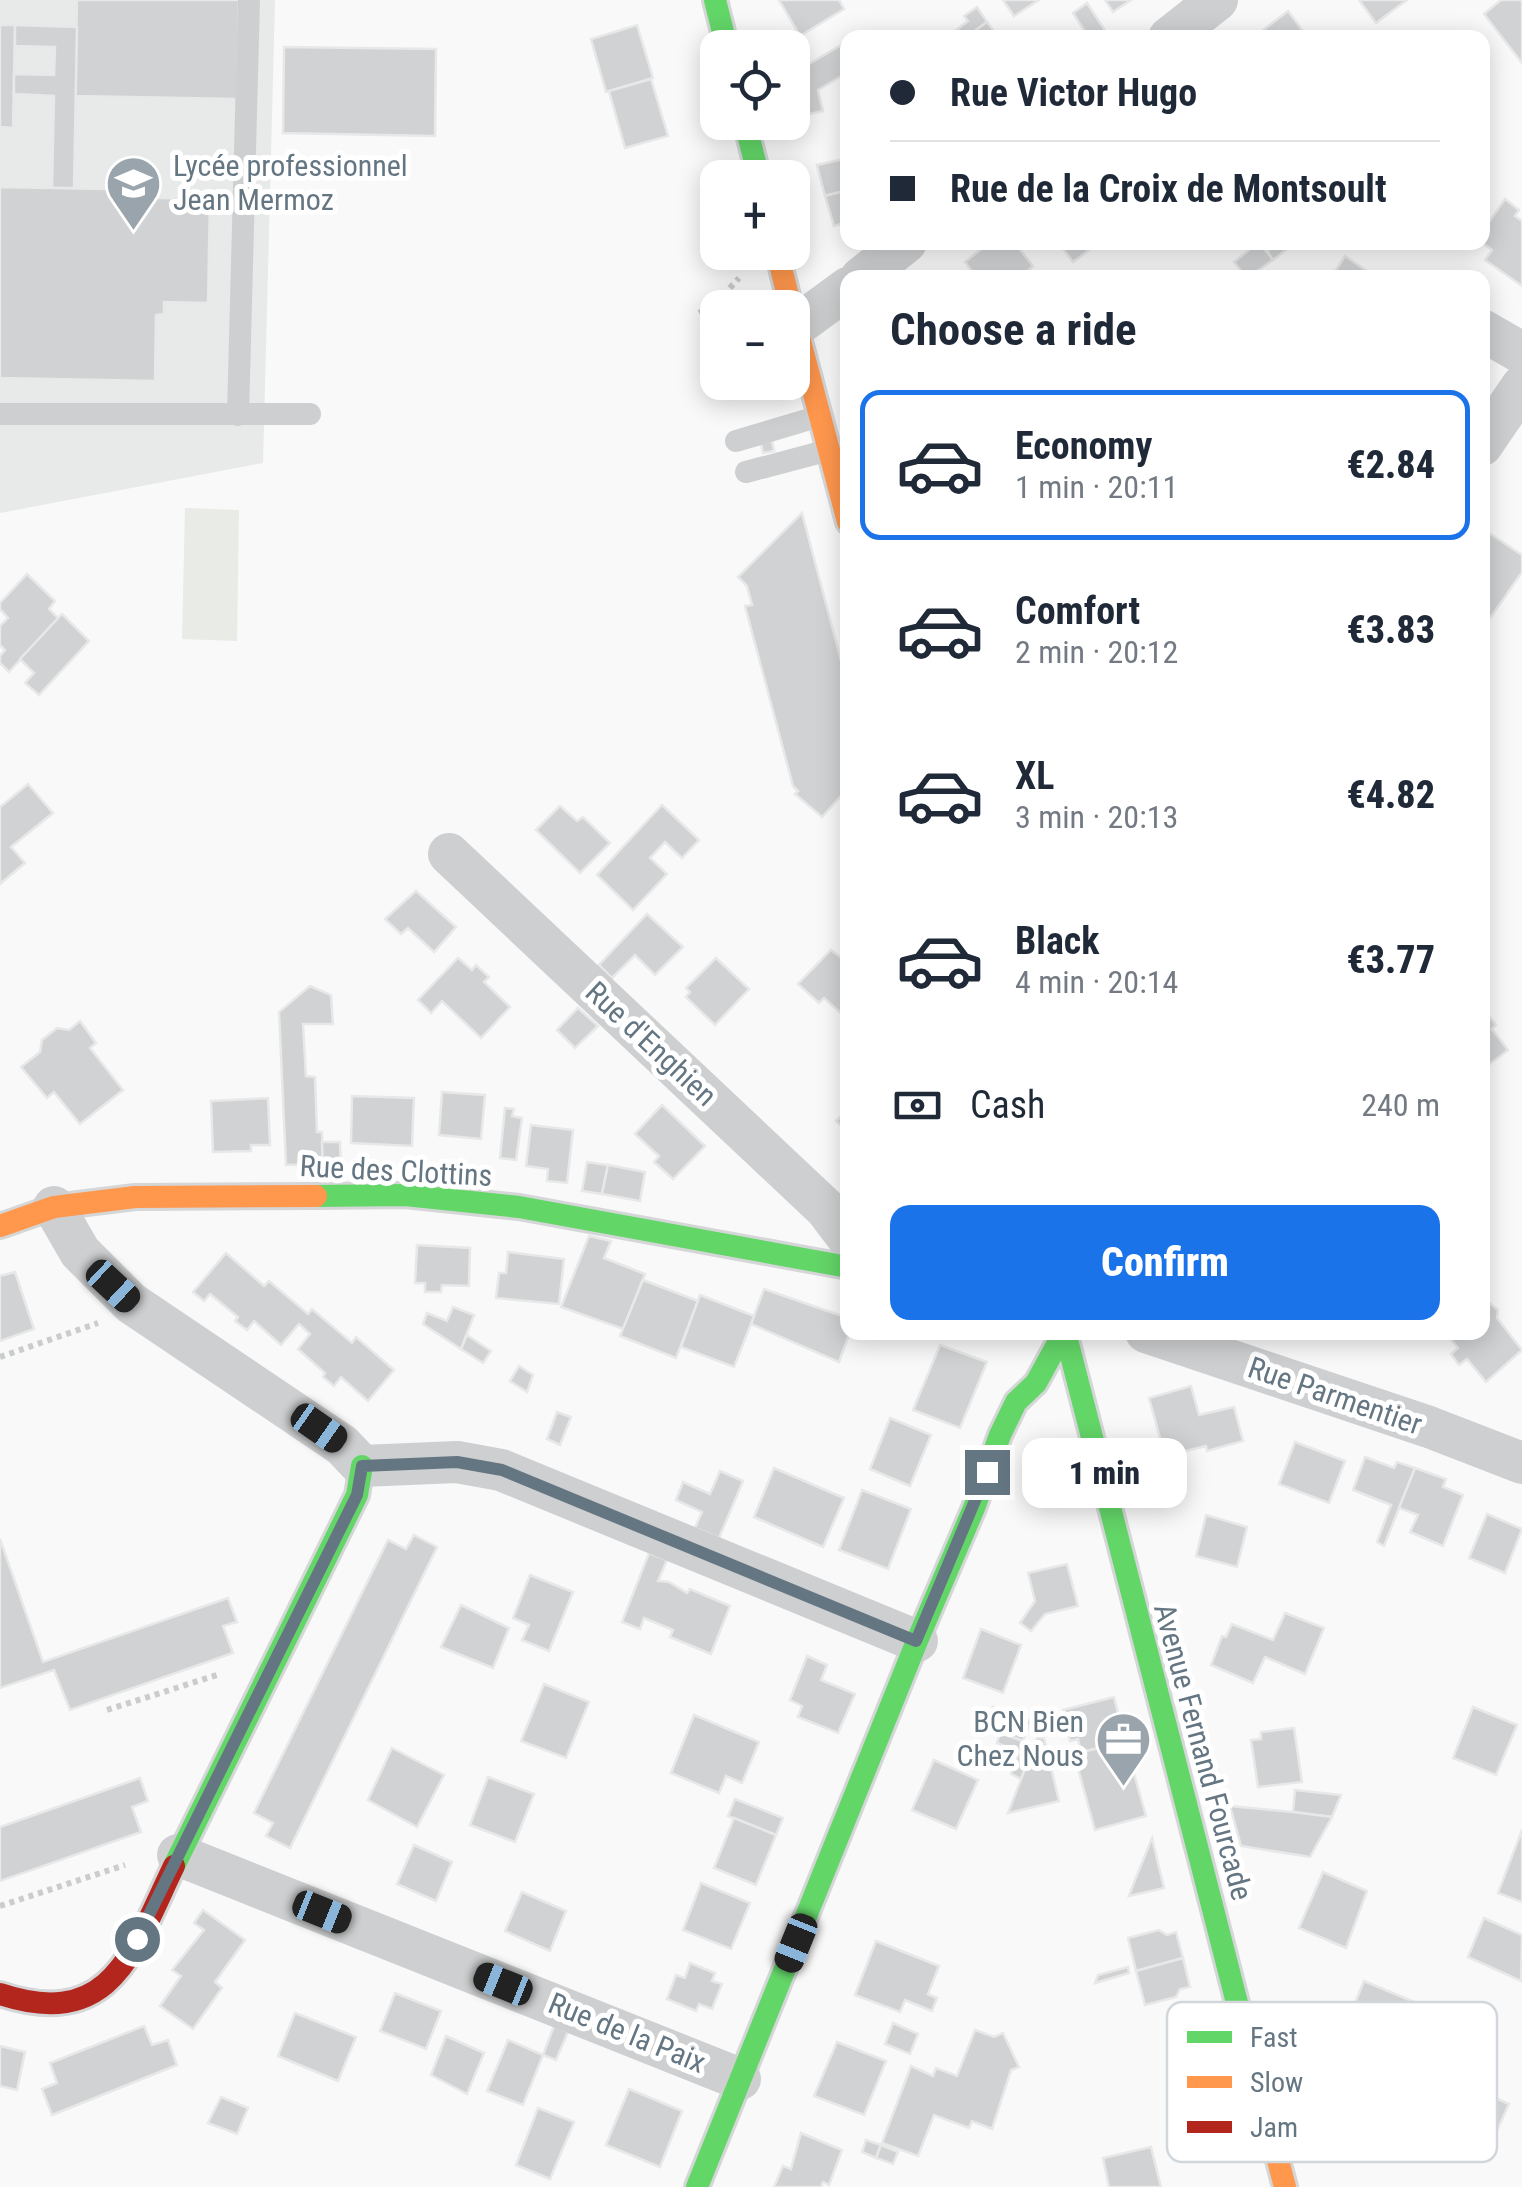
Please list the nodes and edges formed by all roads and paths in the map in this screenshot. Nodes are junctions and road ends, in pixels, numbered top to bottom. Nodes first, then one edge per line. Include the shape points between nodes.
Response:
1 (249, 0) edge
2 (715, 0) edge
3 (1217, 0) edge
4 (722, 30) edge
5 (1179, 30) edge
6 (896, 250) edge
7 (870, 270) edge
8 (840, 292) edge
9 (810, 307) edge
10 (1490, 335) edge
11 (1522, 353) edge
12 (810, 379) edge
13 (1522, 386) edge
14 (0, 414) edge
15 (238, 414) junction
16 (310, 414) dead end
17 (820, 416) junction
18 (1490, 434) edge
19 (736, 440) dead end
20 (829, 450) junction
21 (746, 472) dead end
22 (840, 492) edge
23 (449, 854) dead end
24 (54, 1207) junction
25 (0, 1226) edge
26 (840, 1227) edge
27 (840, 1266) edge
28 (139, 1308) junction
29 (1060, 1340) edge
30 (1067, 1340) edge
31 (1179, 1340) edge
32 (0, 1357) edge
33 (1522, 1463) edge
34 (362, 1466) junction
35 (916, 1641) junction
36 (221, 1674) dead end
37 (107, 1710) dead end
38 (181, 1850) junction
39 (0, 1906) edge
40 (0, 1994) edge
41 (1237, 2002) edge
42 (740, 2078) junction
43 (1279, 2162) edge
44 (697, 2187) edge
45 (1286, 2187) edge

1 - 15 lane
2 - 4 street
3 - 5 street
6 - 7 street
8 - 9 street
10 - 11 street
12 - 17 street
13 - 18 street
14 - 15 lane
15 - 16 lane
17 - 19 lane
17 - 20 street
20 - 21 lane
20 - 22 street
23 - 26 street, Rue d'Enghien
24 - 25 street, Rue des Clottins
24 - 27 street, Rue des Clottins via 134,1197 405,1194 520,1207
24 - 28 street via 80,1252
28 - 32 path
28 - 34 street via 342,1444
29 - 35 street via 1036,1383 1016,1402
30 - 41 street, Avenue Fernand Fourcade
31 - 33 street, Rue Parmentier
34 - 35 street via 457,1462 502,1470
34 - 38 street via 357,1495
35 - 42 street
36 - 37 path
38 - 39 path
38 - 40 street via 124,1968 99,1991 71,2005 31,2006
38 - 42 street, Rue de la Paix
42 - 44 street
43 - 45 street, Avenue Fernand Fourcade

